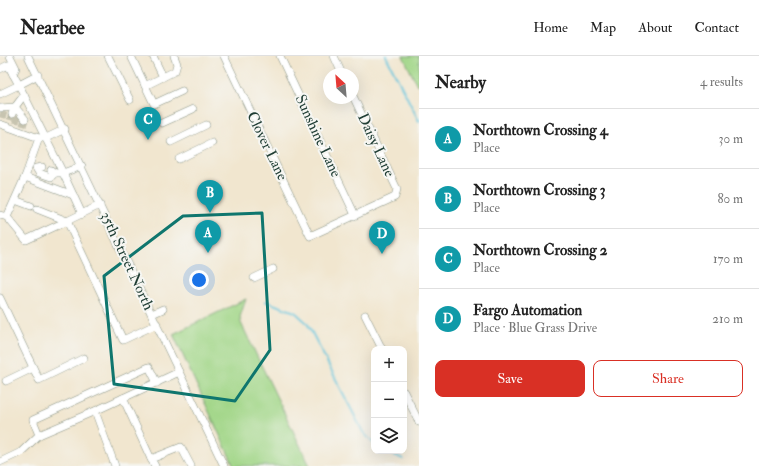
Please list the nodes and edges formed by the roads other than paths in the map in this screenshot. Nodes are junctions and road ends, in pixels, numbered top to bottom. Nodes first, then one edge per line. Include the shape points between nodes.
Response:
1 (10, 56) edge
2 (28, 56) edge
3 (108, 56) edge
4 (131, 56) edge
5 (153, 56) edge
6 (174, 56) edge
7 (224, 56) edge
8 (280, 56) edge
9 (334, 56) edge
10 (339, 68) edge
11 (0, 69) edge
12 (13, 74) junction
13 (38, 75) junction
14 (163, 77) junction
15 (19, 85) junction
16 (145, 86) junction
17 (182, 91) dead end
18 (0, 94) edge
19 (24, 95) junction
20 (130, 100) dead end
21 (357, 104) edge
22 (15, 107) junction
23 (192, 108) dead end
24 (7, 120) edge
25 (162, 123) dead end
26 (206, 125) dead end
27 (23, 126) junction
28 (65, 129) junction
29 (42, 138) junction
30 (171, 142) dead end
31 (212, 143) dead end
32 (179, 159) dead end
33 (36, 166) junction
34 (82, 166) junction
35 (63, 173) junction
36 (25, 177) junction
37 (73, 195) junction
38 (15, 200) junction
39 (100, 205) junction
40 (82, 214) junction
41 (355, 215) junction
42 (4, 216) edge
43 (67, 221) junction
44 (273, 269) dead end
45 (254, 278) dead end
46 (0, 298) edge
47 (164, 309) dead end
48 (3, 314) edge
49 (152, 314) junction
50 (365, 315) dead end
51 (157, 324) junction
52 (380, 346) edge
53 (84, 358) dead end
54 (33, 368) junction
55 (179, 372) junction
56 (6, 381) dead end
57 (157, 383) junction
58 (123, 398) junction
59 (407, 398) edge
60 (95, 411) junction
61 (419, 422) edge
62 (39, 434) junction
63 (151, 459) junction
64 (0, 462) edge
65 (115, 466) edge
66 (155, 466) edge
67 (191, 466) edge
68 (224, 466) edge

1 - 12 street via 16,68
2 - 13 street, 35th Street North
3 - 20 street
4 - 16 street
5 - 14 street
6 - 14 street via 177,64 175,71
7 - 41 street, Clover Lane via 310,236
8 - 41 street, Sunshine Lane
9 - 10 street
11 - 12 street via 8,65
12 - 15 street
13 - 15 street
13 - 28 street, 35th Street North
14 - 16 street
15 - 18 street
15 - 19 street
16 - 17 street via 153,103
19 - 22 street
19 - 29 street
21 - 41 street, Daisy Lane via 397,189 394,196
22 - 24 street
22 - 24 street
22 - 27 street
23 - 25 street
24 - 27 street
26 - 30 street
27 - 29 street
28 - 29 street
28 - 34 street, 35th Street North
29 - 33 street
29 - 35 street
31 - 32 street
33 - 35 street via 39,173 50,177 53,172
33 - 36 street
34 - 35 street
34 - 39 street, 35th Street North
35 - 37 street
36 - 37 street
36 - 38 street
37 - 40 street
38 - 42 street
38 - 43 street
39 - 40 street
39 - 49 street, 35th Street North
40 - 43 street
42 - 43 street via 26,240
43 - 51 street via 123,340
44 - 45 street
46 - 48 street
47 - 49 street
48 - 54 street
49 - 51 street, 35th Street North
50 - 52 street
51 - 55 street, 35th Street North
53 - 54 street via 39,380
54 - 56 street
55 - 57 street
55 - 68 street, 35th Street North
57 - 58 street
57 - 62 street via 149,367 33,420
58 - 60 street
58 - 63 street
59 - 61 street
60 - 62 street
60 - 65 street
62 - 64 street via 21,452
63 - 66 street
63 - 67 street via 181,447

